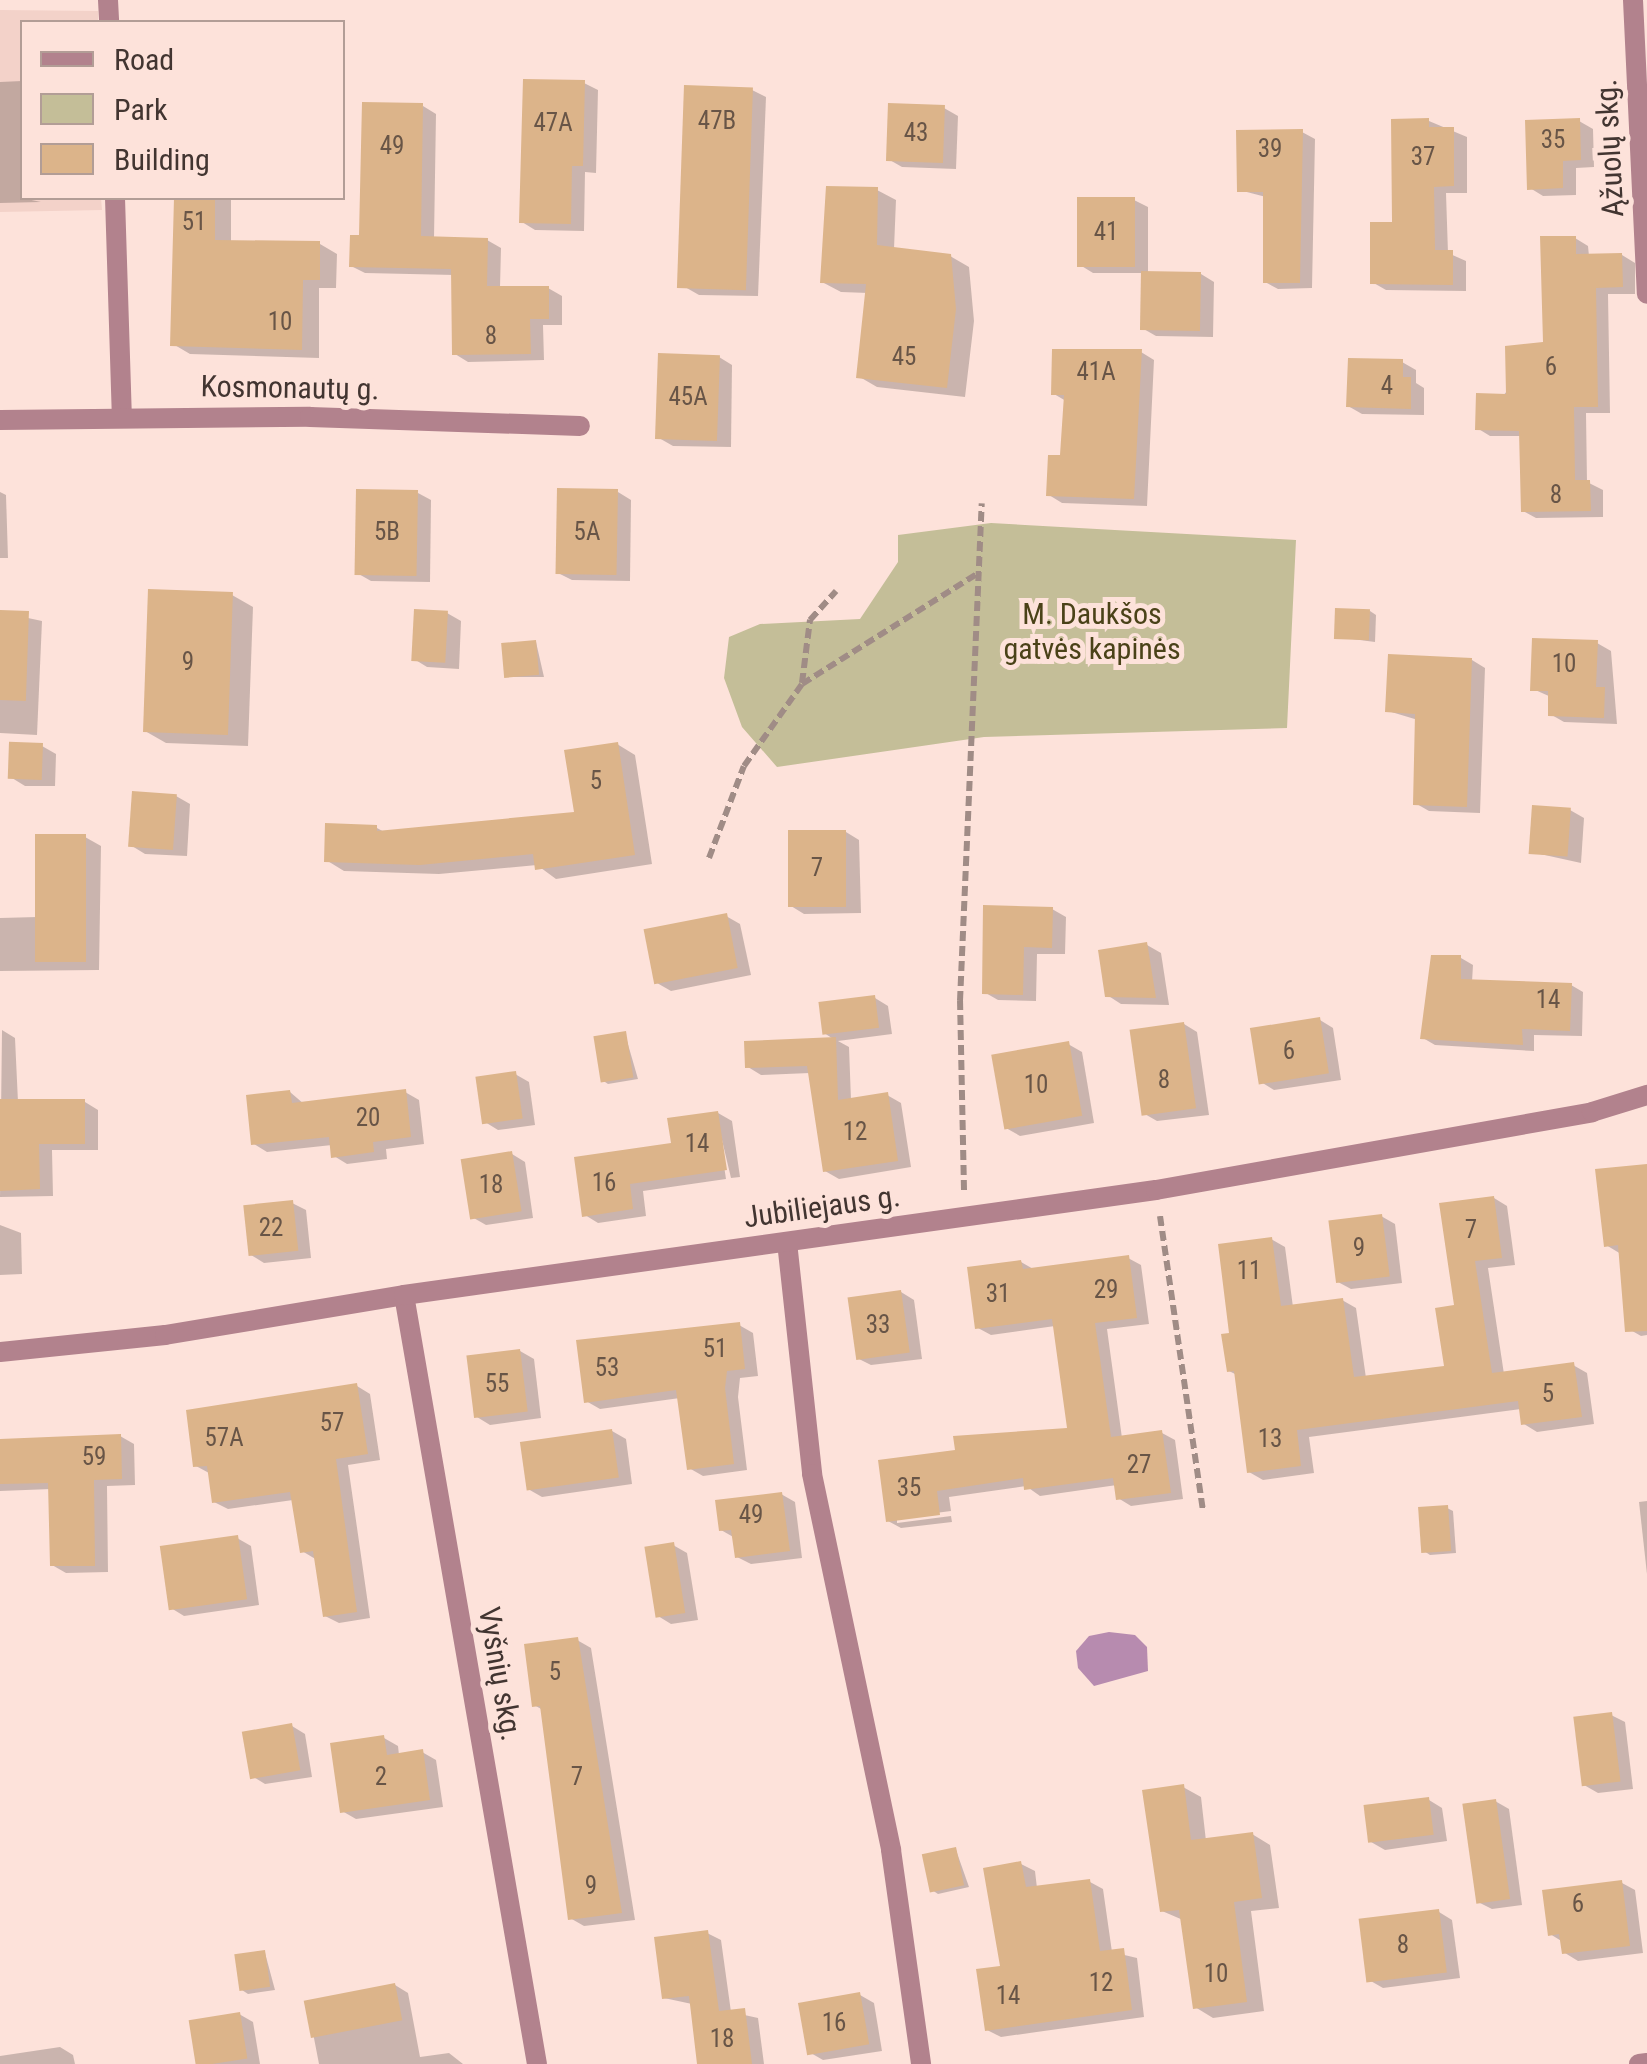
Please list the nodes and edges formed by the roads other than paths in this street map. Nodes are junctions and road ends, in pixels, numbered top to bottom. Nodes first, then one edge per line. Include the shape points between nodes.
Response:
1 (1633, 0) edge
2 (115, 200) edge
3 (1647, 294) edge
4 (122, 417) junction
5 (0, 420) edge
6 (580, 426) dead end
7 (1647, 1094) edge
8 (787, 1242) junction
9 (404, 1295) junction
10 (0, 1352) edge
11 (1647, 2062) edge
12 (537, 2064) edge
13 (921, 2064) edge
14 (1639, 2064) edge

1 - 3 street, Ąžuolų skg.
2 - 4 street
4 - 5 street, Kosmonautų g.
4 - 6 street, Kosmonautų g.
7 - 8 street, Jubiliejaus g. via 1592,1112 1156,1190
8 - 9 street, Jubiliejaus g.
8 - 13 street via 812,1474 891,1850
9 - 10 street, Jubiliejaus g. via 165,1335
9 - 12 street, Vyšnių skg.
11 - 14 street

